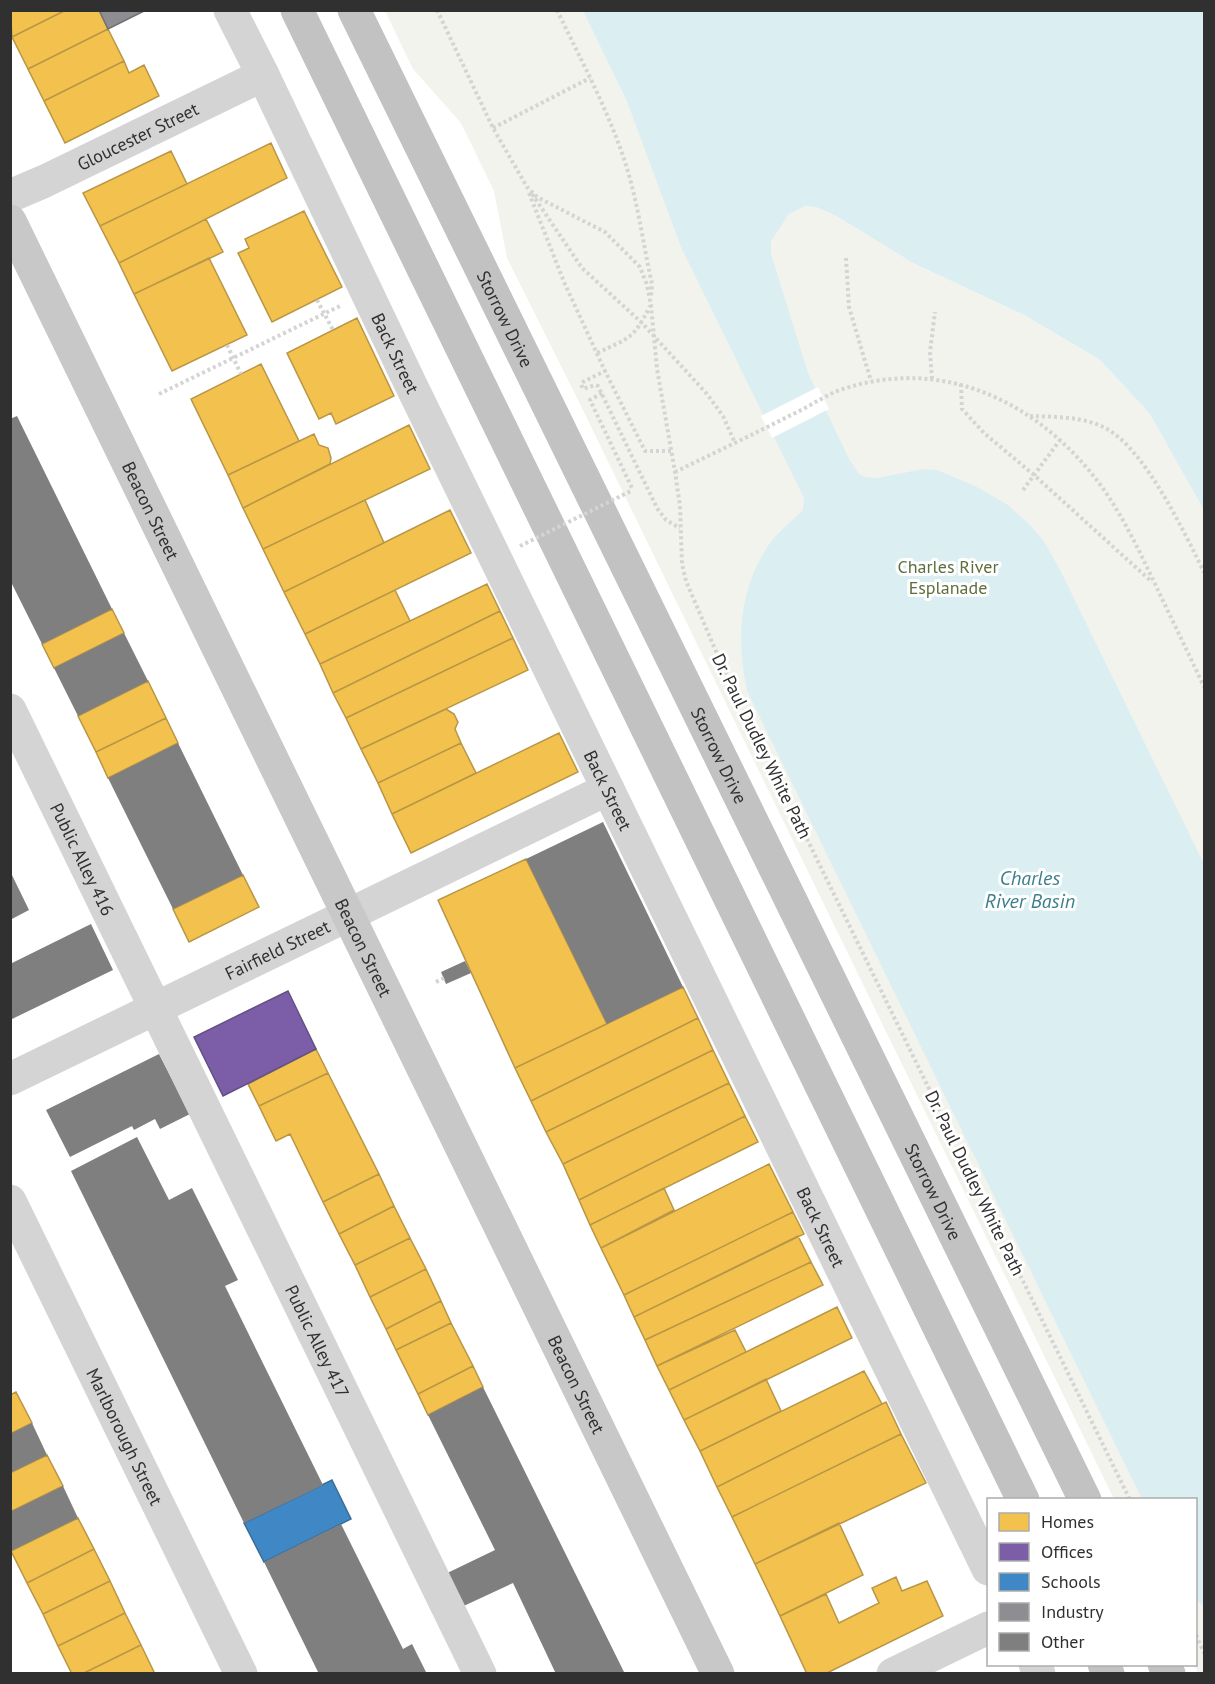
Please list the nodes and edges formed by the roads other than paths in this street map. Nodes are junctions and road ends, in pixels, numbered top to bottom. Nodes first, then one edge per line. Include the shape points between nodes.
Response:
1 (230, 10) edge
2 (297, 10) edge
3 (354, 10) edge
4 (263, 75) junction
5 (10, 196) edge
6 (10, 221) edge
7 (10, 710) edge
8 (608, 789) junction
9 (350, 915) junction
10 (156, 1008) junction
11 (10, 1079) edge
12 (10, 1201) edge
13 (1022, 1498) edge
14 (1084, 1498) edge
15 (987, 1567) edge
16 (987, 1628) edge
17 (241, 1674) edge
18 (480, 1674) edge
19 (718, 1674) edge
20 (893, 1674) edge

1 - 4 street, Back Street
2 - 13 highway
3 - 14 highway, Storrow Drive
4 - 5 street, Gloucester Street
4 - 8 street, Back Street
6 - 9 main road, Beacon Street
7 - 10 street, Public Alley 416
8 - 9 street, Fairfield Street
8 - 15 street, Back Street
9 - 10 street, Fairfield Street
9 - 19 main road, Beacon Street
10 - 11 street, Fairfield Street
10 - 18 street, Public Alley 417
12 - 17 street, Marlborough Street
16 - 20 street

